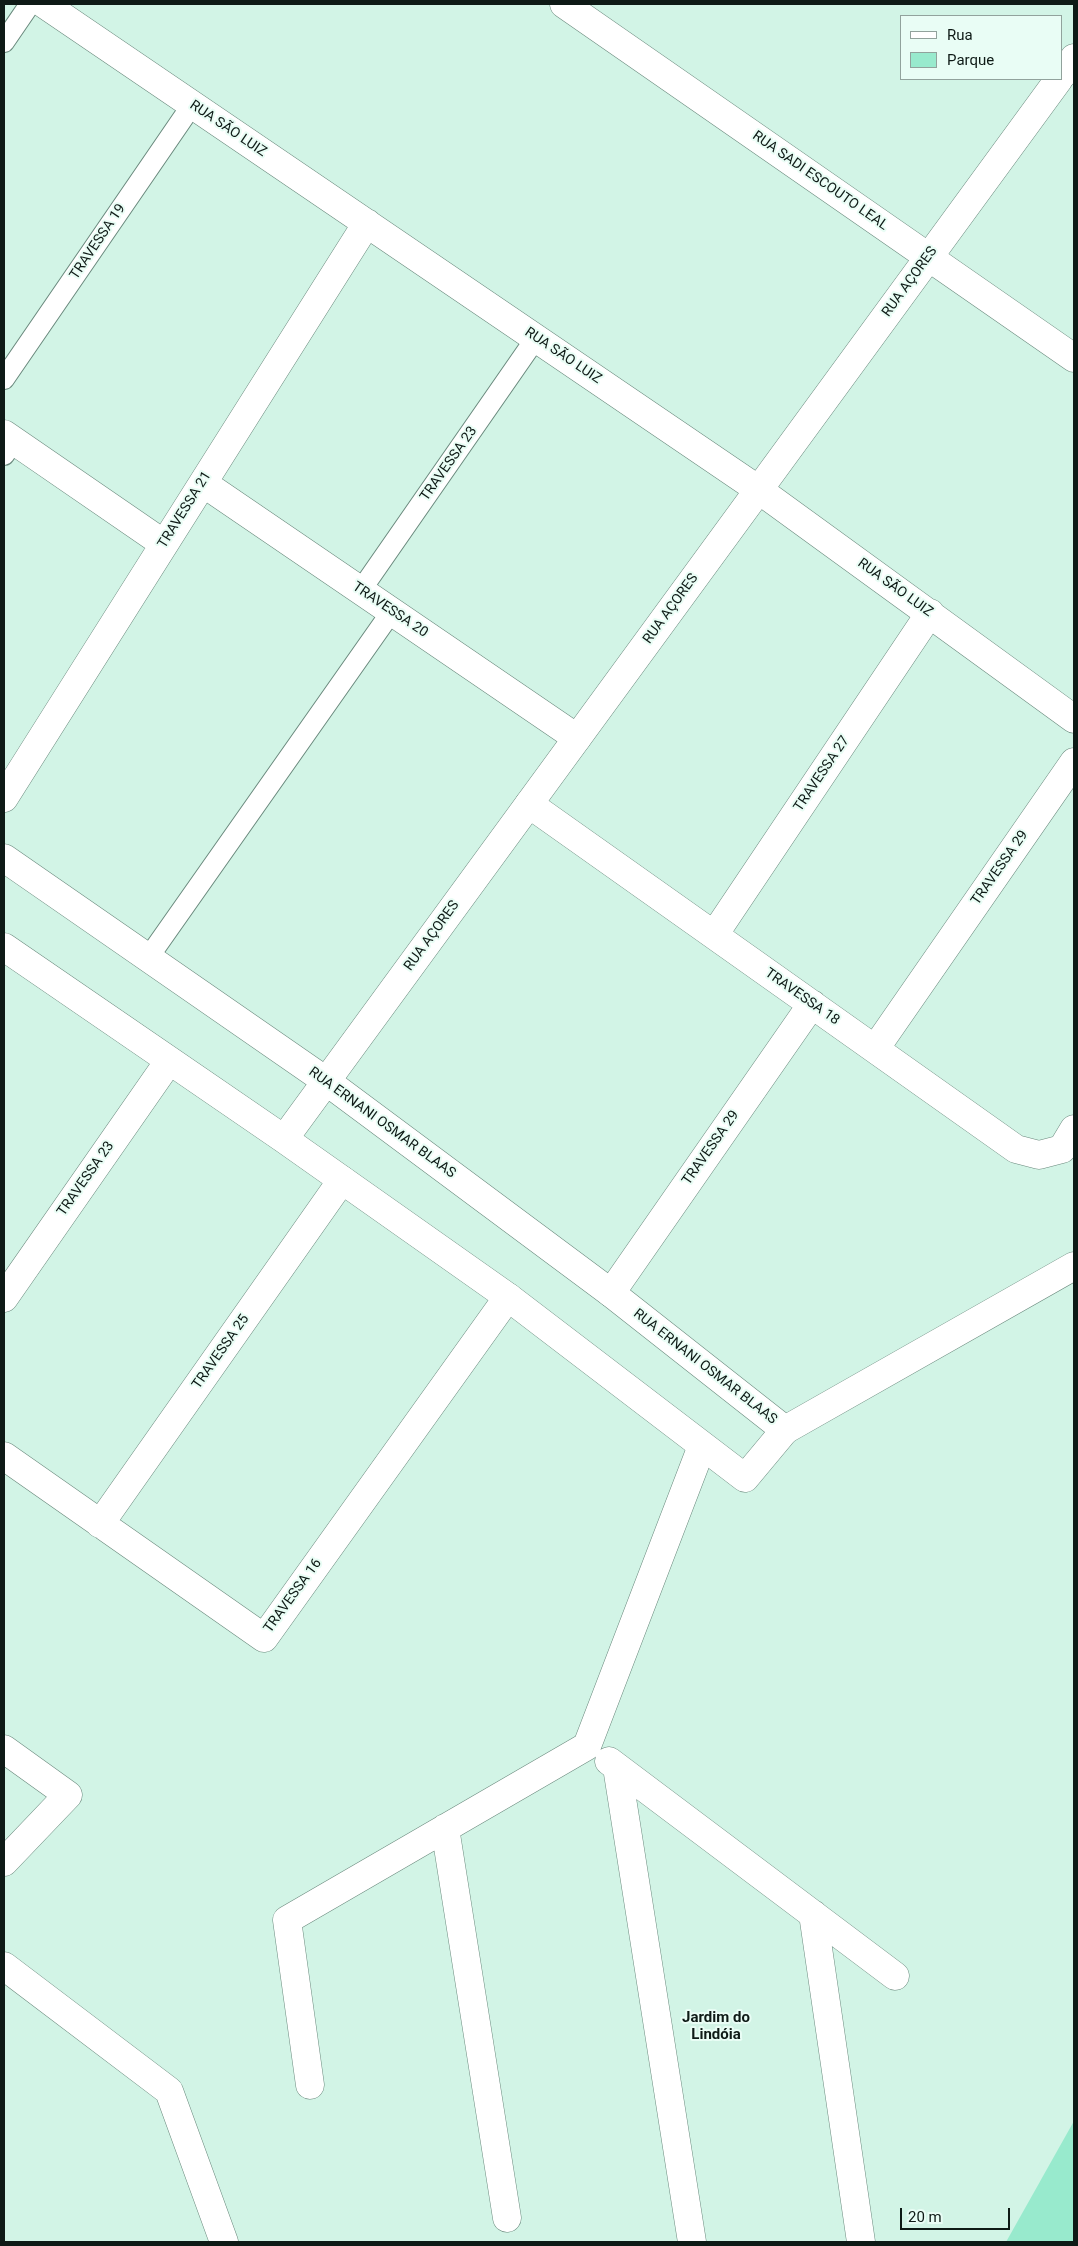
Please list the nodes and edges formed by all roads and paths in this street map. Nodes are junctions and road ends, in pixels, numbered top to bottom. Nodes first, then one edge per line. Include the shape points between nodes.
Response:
1 (30, 4) edge
2 (44, 4) edge
3 (564, 4) edge
4 (4, 42) edge
5 (1074, 58) edge
6 (1063, 74) edge
7 (1058, 80) edge
8 (192, 105) junction
9 (367, 223) junction
10 (929, 256) junction
11 (536, 338) junction
12 (1074, 358) edge
13 (4, 379) edge
14 (7, 443) edge
15 (203, 482) junction
16 (759, 490) junction
17 (164, 544) junction
18 (361, 590) junction
19 (392, 611) junction
20 (930, 613) junction
21 (1074, 719) edge
22 (577, 738) junction
23 (1074, 762) edge
24 (4, 798) edge
25 (529, 804) junction
26 (4, 858) edge
27 (714, 935) junction
28 (4, 947) edge
29 (148, 958) junction
30 (812, 1004) junction
31 (875, 1048) junction
32 (169, 1061) junction
33 (326, 1081) junction
34 (1074, 1129) edge
35 (284, 1139) junction
36 (342, 1180) junction
37 (1074, 1266) edge
38 (611, 1293) junction
39 (508, 1297) junction
40 (4, 1298) edge
41 (785, 1430) junction
42 (702, 1446) junction
43 (4, 1456) edge
44 (100, 1524) junction
45 (587, 1746) junction
46 (4, 1749) edge
47 (617, 1768) junction
48 (444, 1828) junction
49 (4, 1862) edge
50 (813, 1914) junction
51 (4, 1966) edge
52 (895, 1976) dead end
53 (310, 2085) dead end
54 (507, 2218) dead end
55 (224, 2242) edge
56 (692, 2242) edge
57 (861, 2242) edge

1 - 4 lane
2 - 8 street, RUA SÃO LUIZ
3 - 10 street, RUA SADI ESCOUTO LEAL
5 - 6 street
7 - 10 street, RUA AÇORES
8 - 9 street, RUA SÃO LUIZ
8 - 13 lane, TRAVESSA 19
9 - 11 street, RUA SÃO LUIZ
9 - 15 street, TRAVESSA 21
10 - 12 street, RUA SADI ESCOUTO LEAL
10 - 16 street, RUA AÇORES
11 - 16 street, RUA SÃO LUIZ
11 - 18 lane, TRAVESSA 23
14 - 17 street
15 - 17 street, TRAVESSA 21
15 - 18 street, TRAVESSA 20
16 - 20 street, RUA SÃO LUIZ
16 - 22 street, RUA AÇORES
17 - 24 street, TRAVESSA 21
18 - 19 street, TRAVESSA 20
19 - 22 street, TRAVESSA 20
19 - 29 lane
20 - 21 street, RUA SÃO LUIZ
20 - 27 street, TRAVESSA 27
22 - 25 street, RUA AÇORES
23 - 31 street, TRAVESSA 29
25 - 27 street, TRAVESSA 18
25 - 33 street, RUA AÇORES
26 - 29 street, RUA ERNANI OSMAR BLAAS
27 - 30 street, TRAVESSA 18
28 - 32 street, RUA ERNANI OSMAR BLAAS
29 - 33 street, RUA ERNANI OSMAR BLAAS
30 - 31 street, TRAVESSA 18
30 - 38 street, TRAVESSA 29
31 - 34 street, TRAVESSA 18 via 1016,1149 1039,1155 1062,1149
32 - 35 street, RUA ERNANI OSMAR BLAAS
32 - 40 street, TRAVESSA 23
33 - 35 street, RUA AÇORES
33 - 38 street, RUA ERNANI OSMAR BLAAS
35 - 36 street, RUA ERNANI OSMAR BLAAS
36 - 39 street, RUA ERNANI OSMAR BLAAS
36 - 44 street, TRAVESSA 25
37 - 41 street
38 - 41 street, RUA ERNANI OSMAR BLAAS
39 - 42 street, RUA ERNANI OSMAR BLAAS
39 - 44 street, TRAVESSA 16 via 264,1638
41 - 42 street, RUA ERNANI OSMAR BLAAS via 745,1478
42 - 45 street
43 - 44 street, TRAVESSA 16
45 - 47 street
45 - 48 street
46 - 49 street via 68,1795
47 - 50 street
47 - 56 street
48 - 53 street via 287,1920
48 - 54 street
50 - 52 street
50 - 57 street
51 - 55 street via 169,2090

